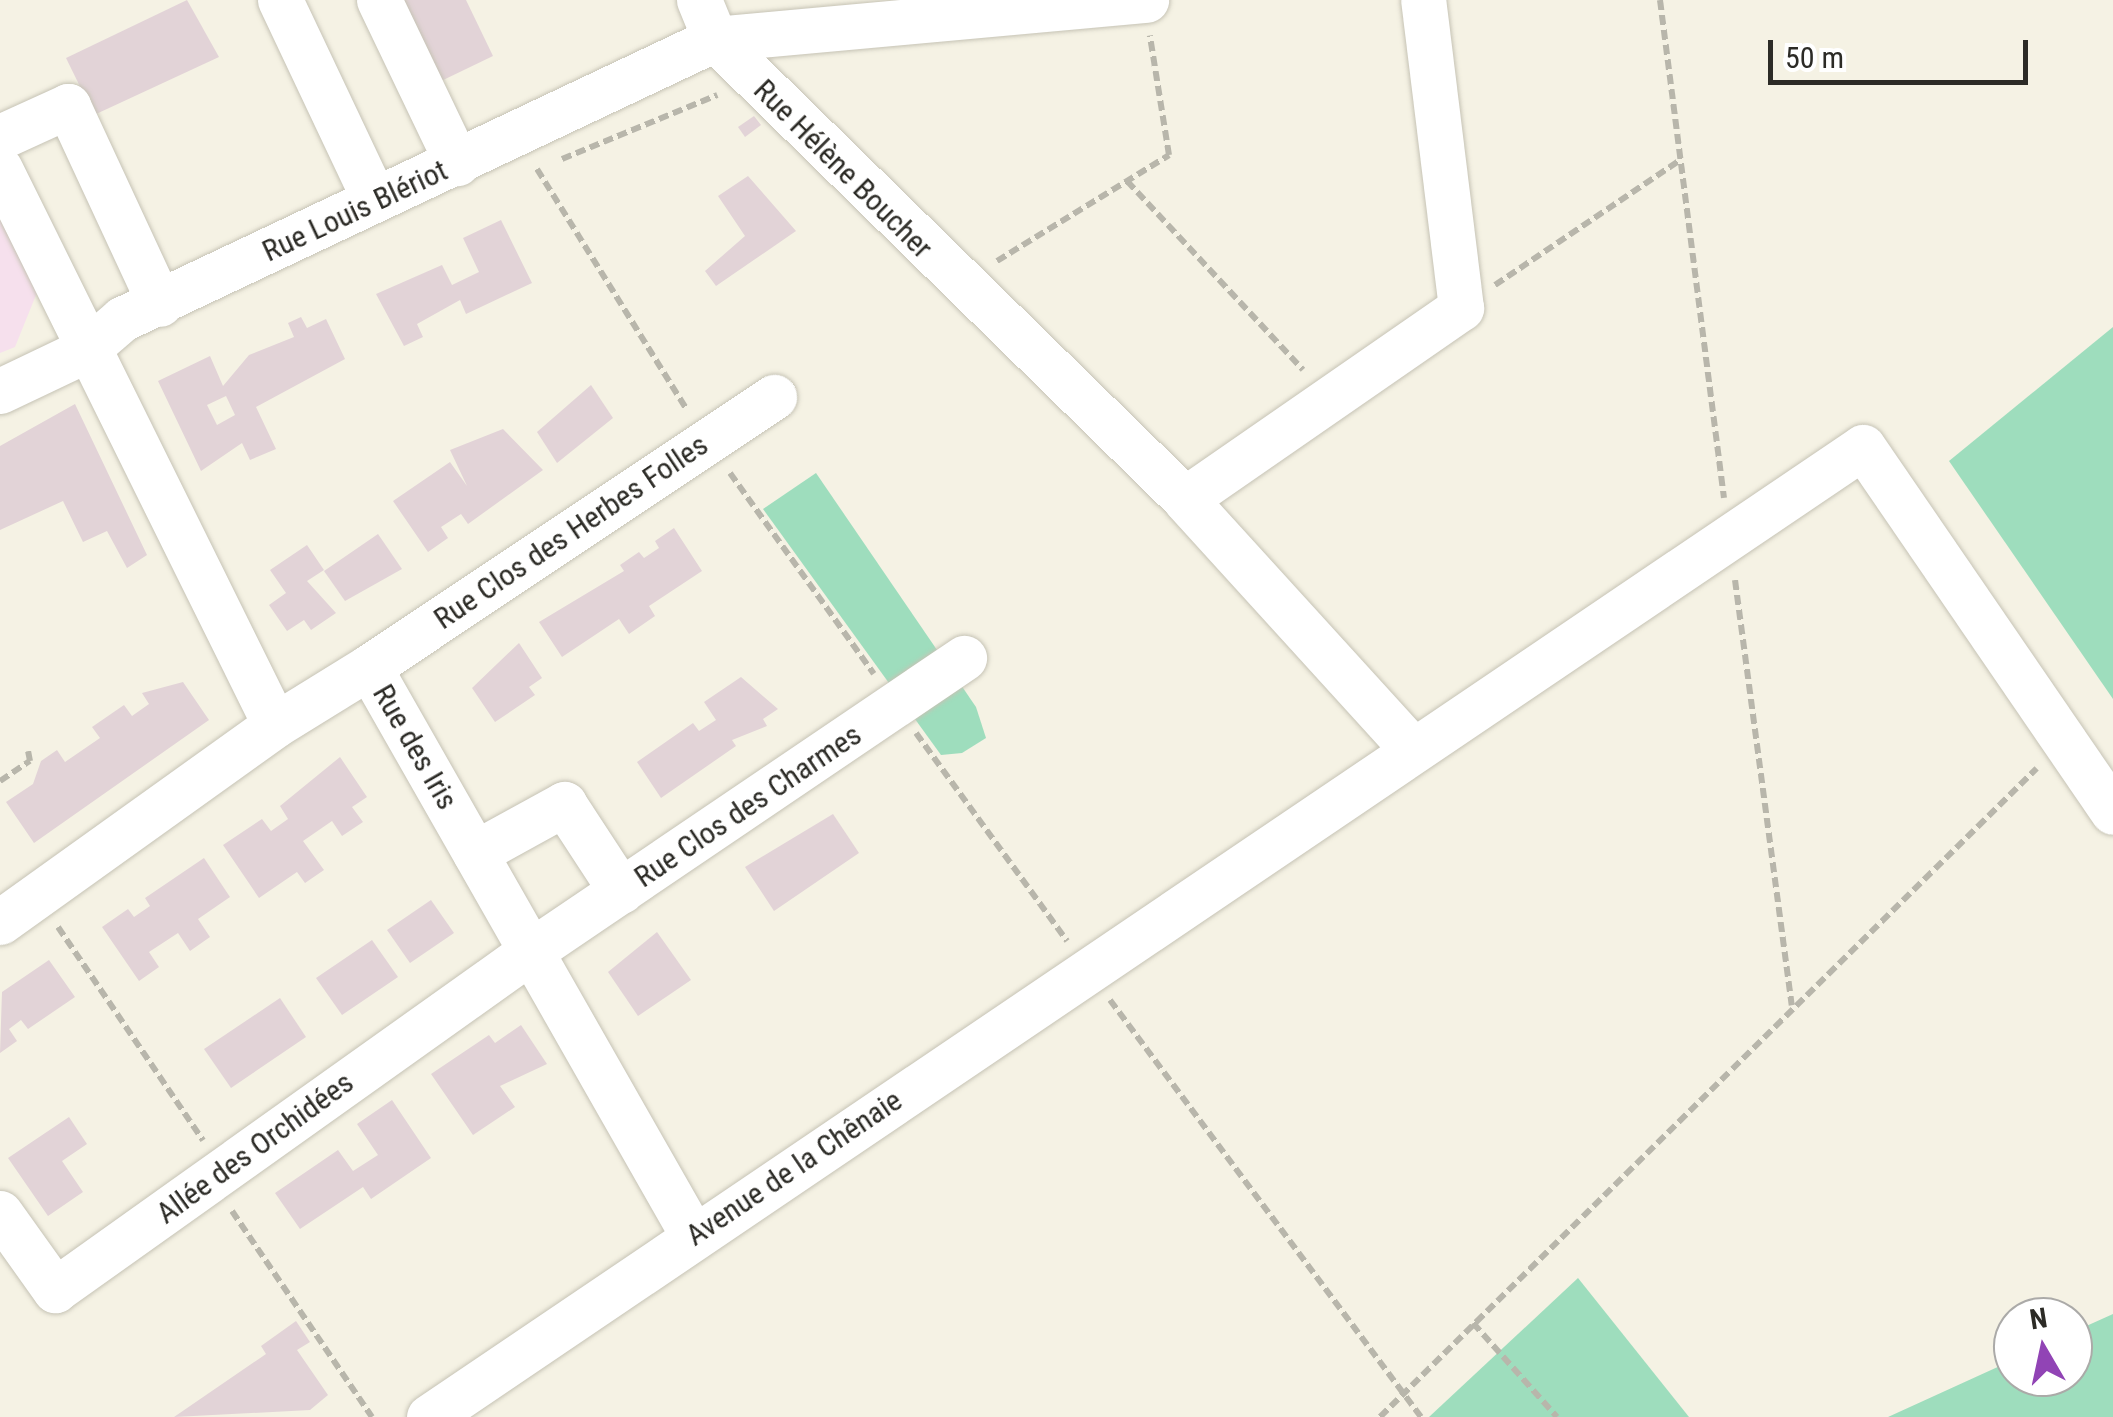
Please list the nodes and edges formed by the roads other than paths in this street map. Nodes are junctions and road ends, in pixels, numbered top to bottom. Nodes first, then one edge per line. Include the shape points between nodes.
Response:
1 (280, 0) edge
2 (379, 0) edge
3 (1145, 0) edge
4 (1423, 0) edge
5 (707, 20) edge
6 (0, 137) edge
7 (456, 163) junction
8 (0, 169) edge
9 (374, 199) junction
10 (160, 304) junction
11 (86, 350) junction
12 (0, 391) edge
13 (774, 397) dead end
14 (1185, 499) junction
15 (964, 658) dead end
16 (369, 667) junction
17 (275, 726) junction
18 (1413, 750) junction
19 (2113, 812) edge
20 (475, 853) junction
21 (620, 891) junction
22 (0, 922) edge
23 (531, 951) junction
24 (0, 1213) edge
25 (694, 1236) junction
26 (429, 1417) edge

1 - 9 street
2 - 7 street
3 - 5 street, Rue Louis Blériot
4 - 14 street via 1461,308
5 - 7 street, Rue Louis Blériot
5 - 14 street, Rue Hélène Boucher via 964,292
6 - 10 street via 68,106
7 - 9 street, Rue Louis Blériot
8 - 11 street
9 - 10 street, Rue Louis Blériot
10 - 11 street, Rue Louis Blériot via 122,319
11 - 12 street, Rue Louis Blériot
11 - 17 street
13 - 16 street, Rue Clos des Herbes Folles
14 - 18 street, Rue Hélène Boucher
15 - 21 street, Rue Clos des Charmes
16 - 17 street, Rue des Iris
16 - 20 street, Rue des Iris
17 - 22 street
18 - 19 street, Avenue de la Chênaie via 1864,447
18 - 25 street, Avenue de la Chênaie
20 - 21 street via 564,804
20 - 23 street, Rue des Iris
21 - 23 street, Rue Clos des Charmes
23 - 24 street, Allée des Orchidées via 56,1290
23 - 25 street, Rue des Iris
25 - 26 street, Avenue de la Chênaie

